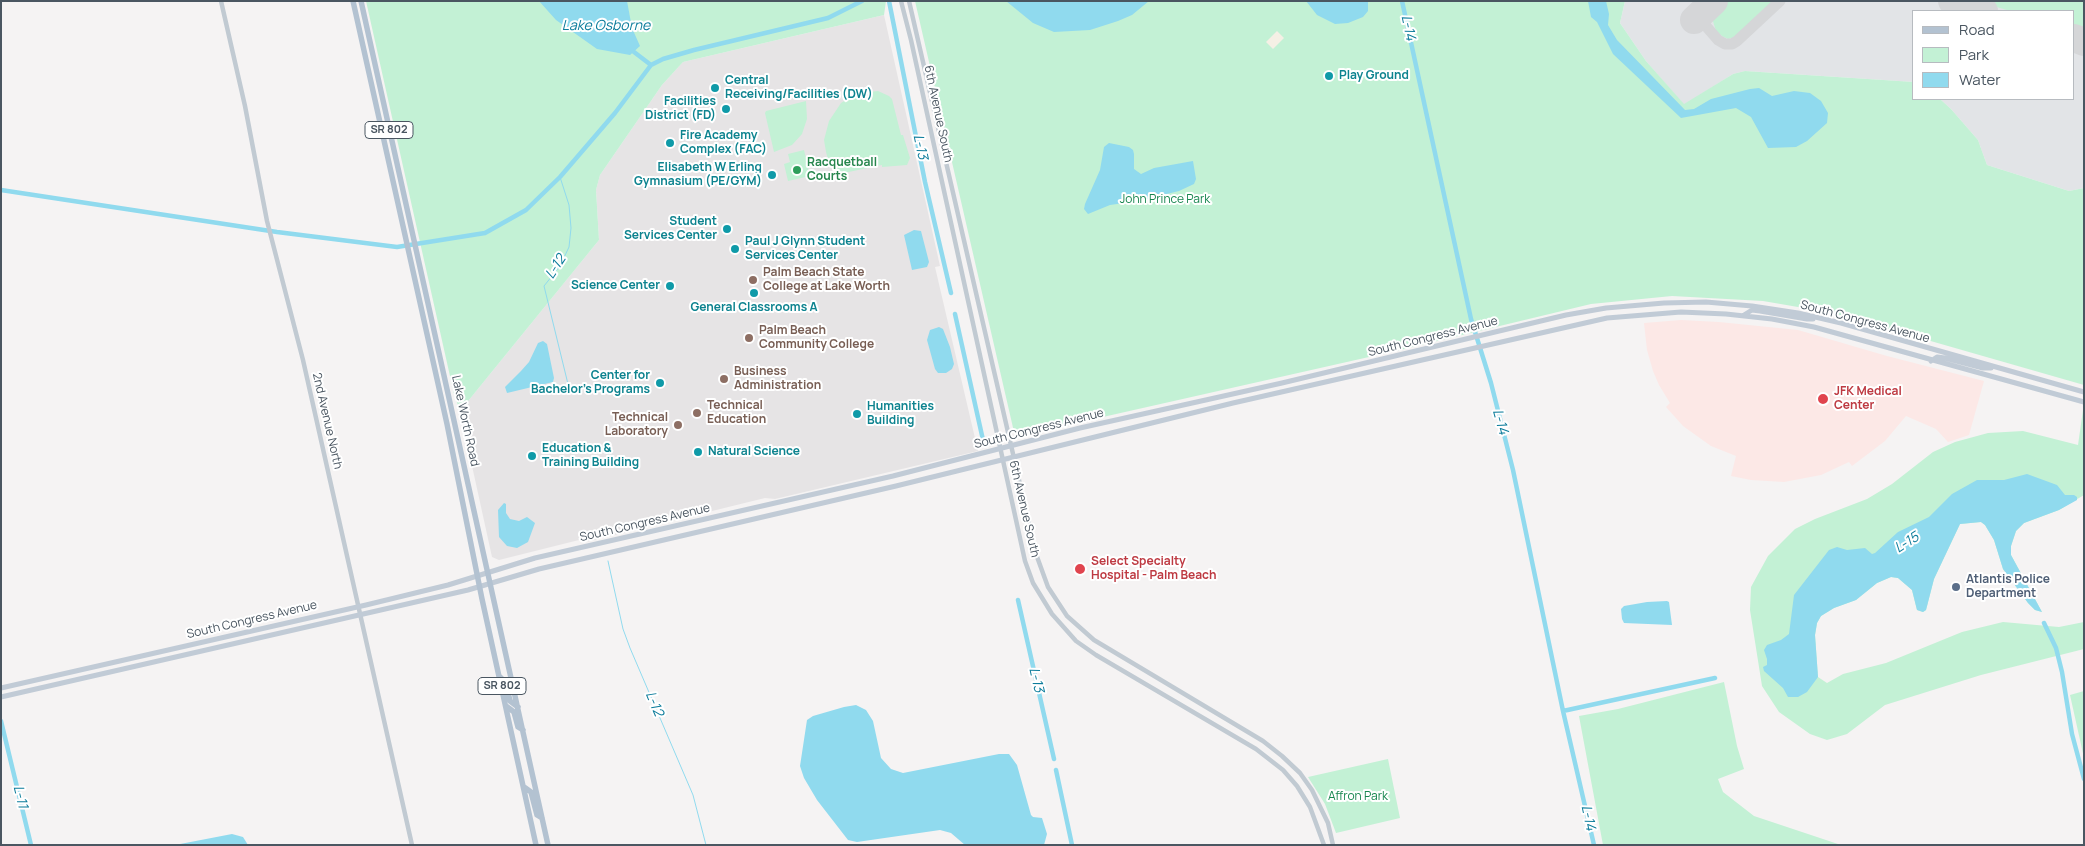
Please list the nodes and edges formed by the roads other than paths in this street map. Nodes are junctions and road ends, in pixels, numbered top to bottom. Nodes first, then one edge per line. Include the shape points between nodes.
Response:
1 (222, 1) edge
2 (353, 1) edge
3 (361, 1) edge
4 (901, 1) edge
5 (909, 1) edge
6 (390, 170) junction
7 (406, 204) junction
8 (1744, 315) junction
9 (1819, 318) junction
10 (1931, 361) junction
11 (1997, 368) junction
12 (1249, 391) junction
13 (2084, 392) edge
14 (1231, 395) junction
15 (2084, 402) edge
16 (1233, 403) junction
17 (1217, 407) junction
18 (1011, 446) junction
19 (1000, 449) junction
20 (1013, 458) junction
21 (1003, 460) junction
22 (488, 572) junction
23 (478, 575) junction
24 (490, 582) junction
25 (480, 585) junction
26 (358, 607) junction
27 (359, 614) junction
28 (236, 634) junction
29 (211, 640) junction
30 (226, 646) junction
31 (200, 652) junction
32 (500, 676) junction
33 (1, 688) edge
34 (1, 697) edge
35 (506, 706) junction
36 (518, 707) junction
37 (523, 730) junction
38 (524, 787) junction
39 (542, 818) junction
40 (412, 845) edge
41 (536, 845) edge
42 (548, 845) edge
43 (1324, 845) edge
44 (1334, 845) edge

1 - 26 street, 2nd Avenue North via 267,221 303,360
2 - 6 main road, Lake Worth Road / SR 802
3 - 7 main road, Lake Worth Road / SR 802
4 - 19 street, 6th Avenue South
5 - 18 street, 6th Avenue South
6 - 7 main road
6 - 23 main road, Lake Worth Road / SR 802
7 - 22 main road, Lake Worth Road / SR 802
8 - 9 main road via 1752,310
8 - 10 main road, South Congress Avenue via 1814,327
8 - 16 main road, South Congress Avenue via 1681,312 1607,318
9 - 11 main road, South Congress Avenue
9 - 12 main road, South Congress Avenue via 1752,306 1683,302 1625,306 1465,339
10 - 11 main road via 1937,357 1983,368
10 - 15 main road, South Congress Avenue
11 - 13 main road, South Congress Avenue
12 - 14 main road, South Congress Avenue
12 - 16 main road
14 - 17 main road via 1228,401
14 - 18 main road, South Congress Avenue
16 - 17 main road, South Congress Avenue
17 - 20 main road, South Congress Avenue
18 - 19 main road, South Congress Avenue
18 - 20 street, 6th Avenue South
19 - 21 street, 6th Avenue South
19 - 22 main road, South Congress Avenue
20 - 21 main road, South Congress Avenue
20 - 44 street, 6th Avenue South via 1038,565 1067,616 1103,647 1274,749 1300,773 1321,806
21 - 24 main road, South Congress Avenue
21 - 43 street, 6th Avenue South via 1025,561 1036,588 1058,624 1096,655 1267,756 1291,779 1310,807
22 - 23 main road, South Congress Avenue
22 - 24 main road, Lake Worth Road / SR 802
23 - 25 main road, Lake Worth Road / SR 802
23 - 26 main road, South Congress Avenue
24 - 25 main road, South Congress Avenue
24 - 36 main road, Lake Worth Road / SR 802
25 - 27 main road, South Congress Avenue
25 - 32 main road, Lake Worth Road / SR 802
26 - 27 street, 2nd Avenue North
26 - 28 main road, South Congress Avenue
27 - 30 main road, South Congress Avenue
27 - 40 street, 2nd Avenue North
28 - 29 main road, South Congress Avenue
28 - 30 main road
29 - 31 main road
29 - 33 main road, South Congress Avenue
30 - 31 main road, South Congress Avenue
31 - 34 main road, South Congress Avenue
32 - 35 main road, Lake Worth Road / SR 802
32 - 36 main road via 506,682 510,701
35 - 37 main road via 514,712 518,727
35 - 38 main road, Lake Worth Road / SR 802
36 - 37 main road, Lake Worth Road / SR 802
37 - 39 main road, Lake Worth Road / SR 802
38 - 39 main road via 531,792 537,815
38 - 41 main road, Lake Worth Road / SR 802
39 - 42 main road, Lake Worth Road / SR 802

